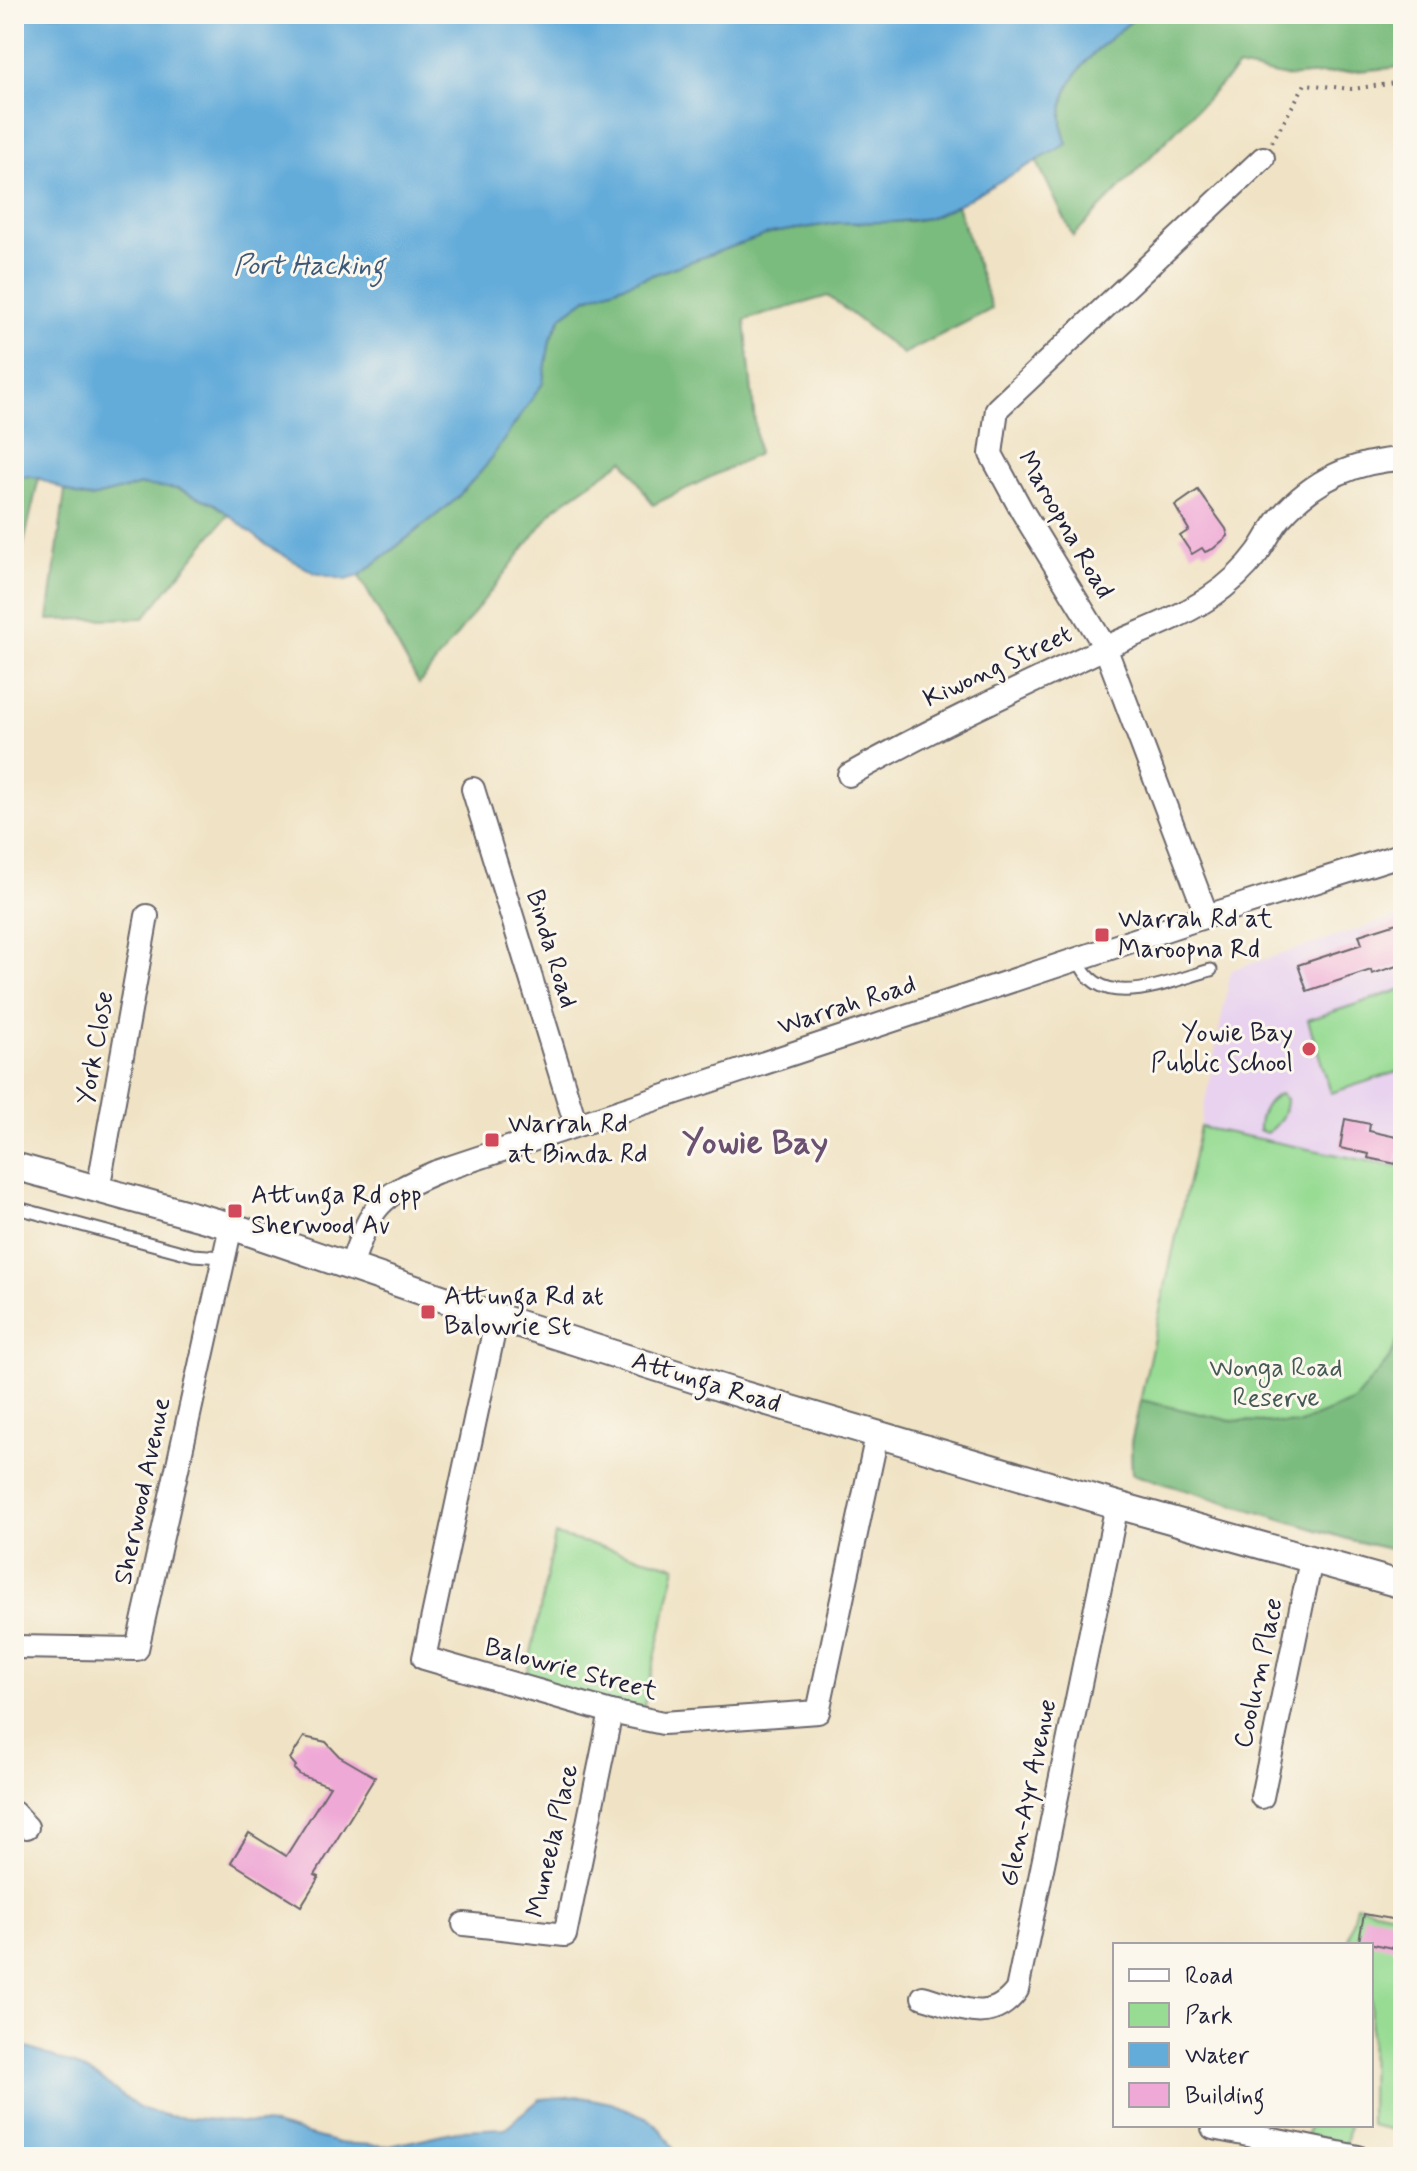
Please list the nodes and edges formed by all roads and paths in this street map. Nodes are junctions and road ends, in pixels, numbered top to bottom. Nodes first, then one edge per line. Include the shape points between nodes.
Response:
1 (1403, 82) edge
2 (1263, 158) joint
3 (1403, 459) edge
4 (1105, 647) junction
5 (849, 775) dead end
6 (473, 789) dead end
7 (1403, 854) edge
8 (147, 916) dead end
9 (1207, 916) junction
10 (1078, 959) junction
11 (1211, 970) dead end
12 (576, 1125) junction
13 (14, 1166) edge
14 (98, 1190) junction
15 (14, 1207) edge
16 (231, 1226) junction
17 (223, 1257) junction
18 (351, 1265) junction
19 (497, 1317) junction
20 (877, 1435) junction
21 (1117, 1505) junction
22 (1311, 1560) junction
23 (1403, 1585) edge
24 (14, 1647) edge
25 (611, 1712) junction
26 (1262, 1797) dead end
27 (464, 1924) dead end
28 (923, 1997) dead end
29 (1213, 2128) dead end
30 (1358, 2157) edge

1 - 2 path via 1352,89 1305,84
2 - 4 street, Maroopna Road via 997,409 991,454
3 - 4 street, Kiwong Street via 1348,467 1318,482 1281,517 1238,575 1209,598
4 - 5 street, Kiwong Street via 930,730
4 - 9 street, Maroopna Road
6 - 12 street, Binda Road
7 - 9 street, Warrah Road
8 - 14 street, York Close
9 - 10 street, Warrah Road
10 - 11 lane via 1083,974 1115,991 1143,989
10 - 12 street, Warrah Road
12 - 18 street, Warrah Road via 387,1194 369,1218
13 - 14 street, Attunga Road
14 - 16 street, Attunga Road
15 - 17 lane via 193,1255
16 - 17 street, Sherwood Avenue
16 - 18 street, Attunga Road
17 - 24 street, Sherwood Avenue via 137,1649
18 - 19 street, Attunga Road
19 - 20 street, Attunga Road
19 - 25 street, Balowrie Street via 424,1658
20 - 21 street, Attunga Road
20 - 25 street, Balowrie Street via 818,1712 663,1723
21 - 22 street, Attunga Road
21 - 28 street, Glen-Ayr Avenue via 1017,1990 994,2011 978,2012
22 - 23 street, Attunga Road
22 - 26 street, Coolum Place
25 - 27 street, Muneela Place via 565,1935
29 - 30 street

